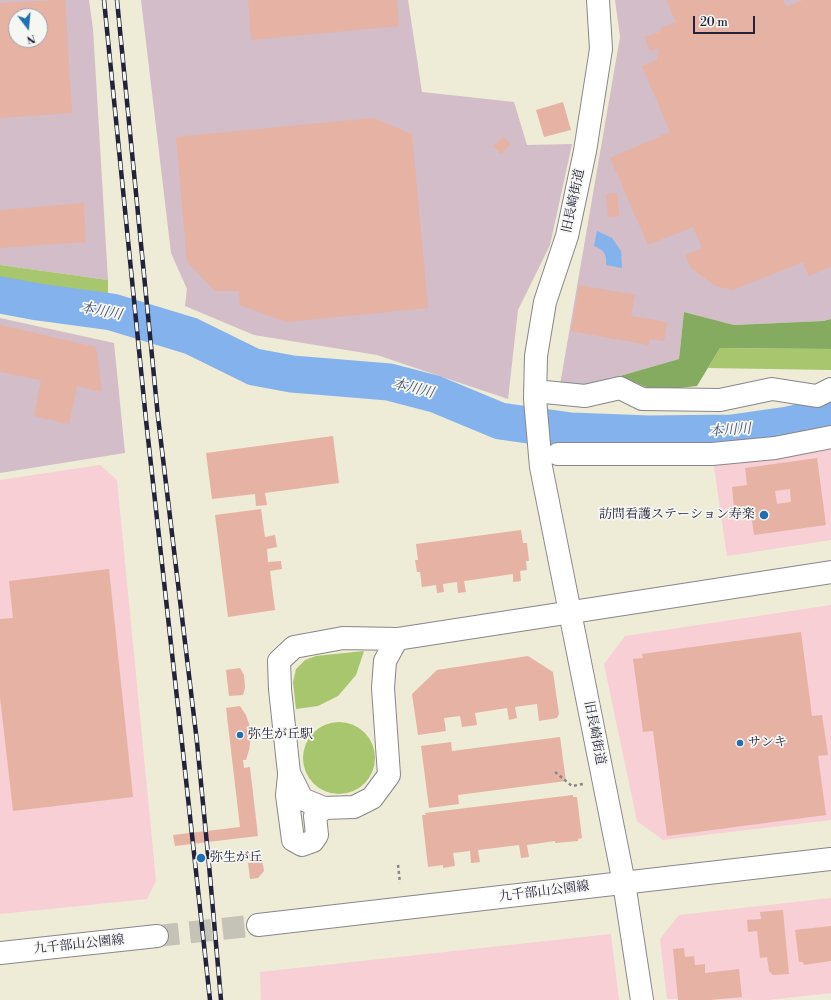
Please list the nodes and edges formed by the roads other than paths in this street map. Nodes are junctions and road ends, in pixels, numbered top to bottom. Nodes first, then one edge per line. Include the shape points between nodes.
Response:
1 (598, 0) edge
2 (831, 389) edge
3 (535, 395) junction
4 (831, 438) edge
5 (558, 454) dead end
6 (831, 572) edge
7 (570, 613) junction
8 (397, 639) junction
9 (289, 774) junction
10 (324, 808) junction
11 (831, 859) edge
12 (624, 883) junction
13 (258, 925) tunnel mouth
14 (157, 936) tunnel mouth
15 (0, 953) edge
16 (642, 1000) edge

1 - 3 street, 旧長崎街道 via 601,49 585,151 567,236 545,302 536,356
2 - 3 street via 817,396 772,389 720,400 642,399 620,388 585,396
3 - 7 street, 旧長崎街道 via 541,467
4 - 5 street via 775,448 712,454
6 - 7 street
7 - 8 street
7 - 12 street, 旧長崎街道
8 - 9 street via 343,638 294,647 279,661
8 - 10 street via 385,661 383,688 389,775 372,798 354,807
9 - 10 street via 302,799
9 - 10 street via 287,795 293,840 302,845 313,842 317,835 315,816
11 - 12 street, 九千部山公園線
12 - 13 street, 九千部山公園線
12 - 16 street, 旧長崎街道
14 - 15 street, 九千部山公園線

